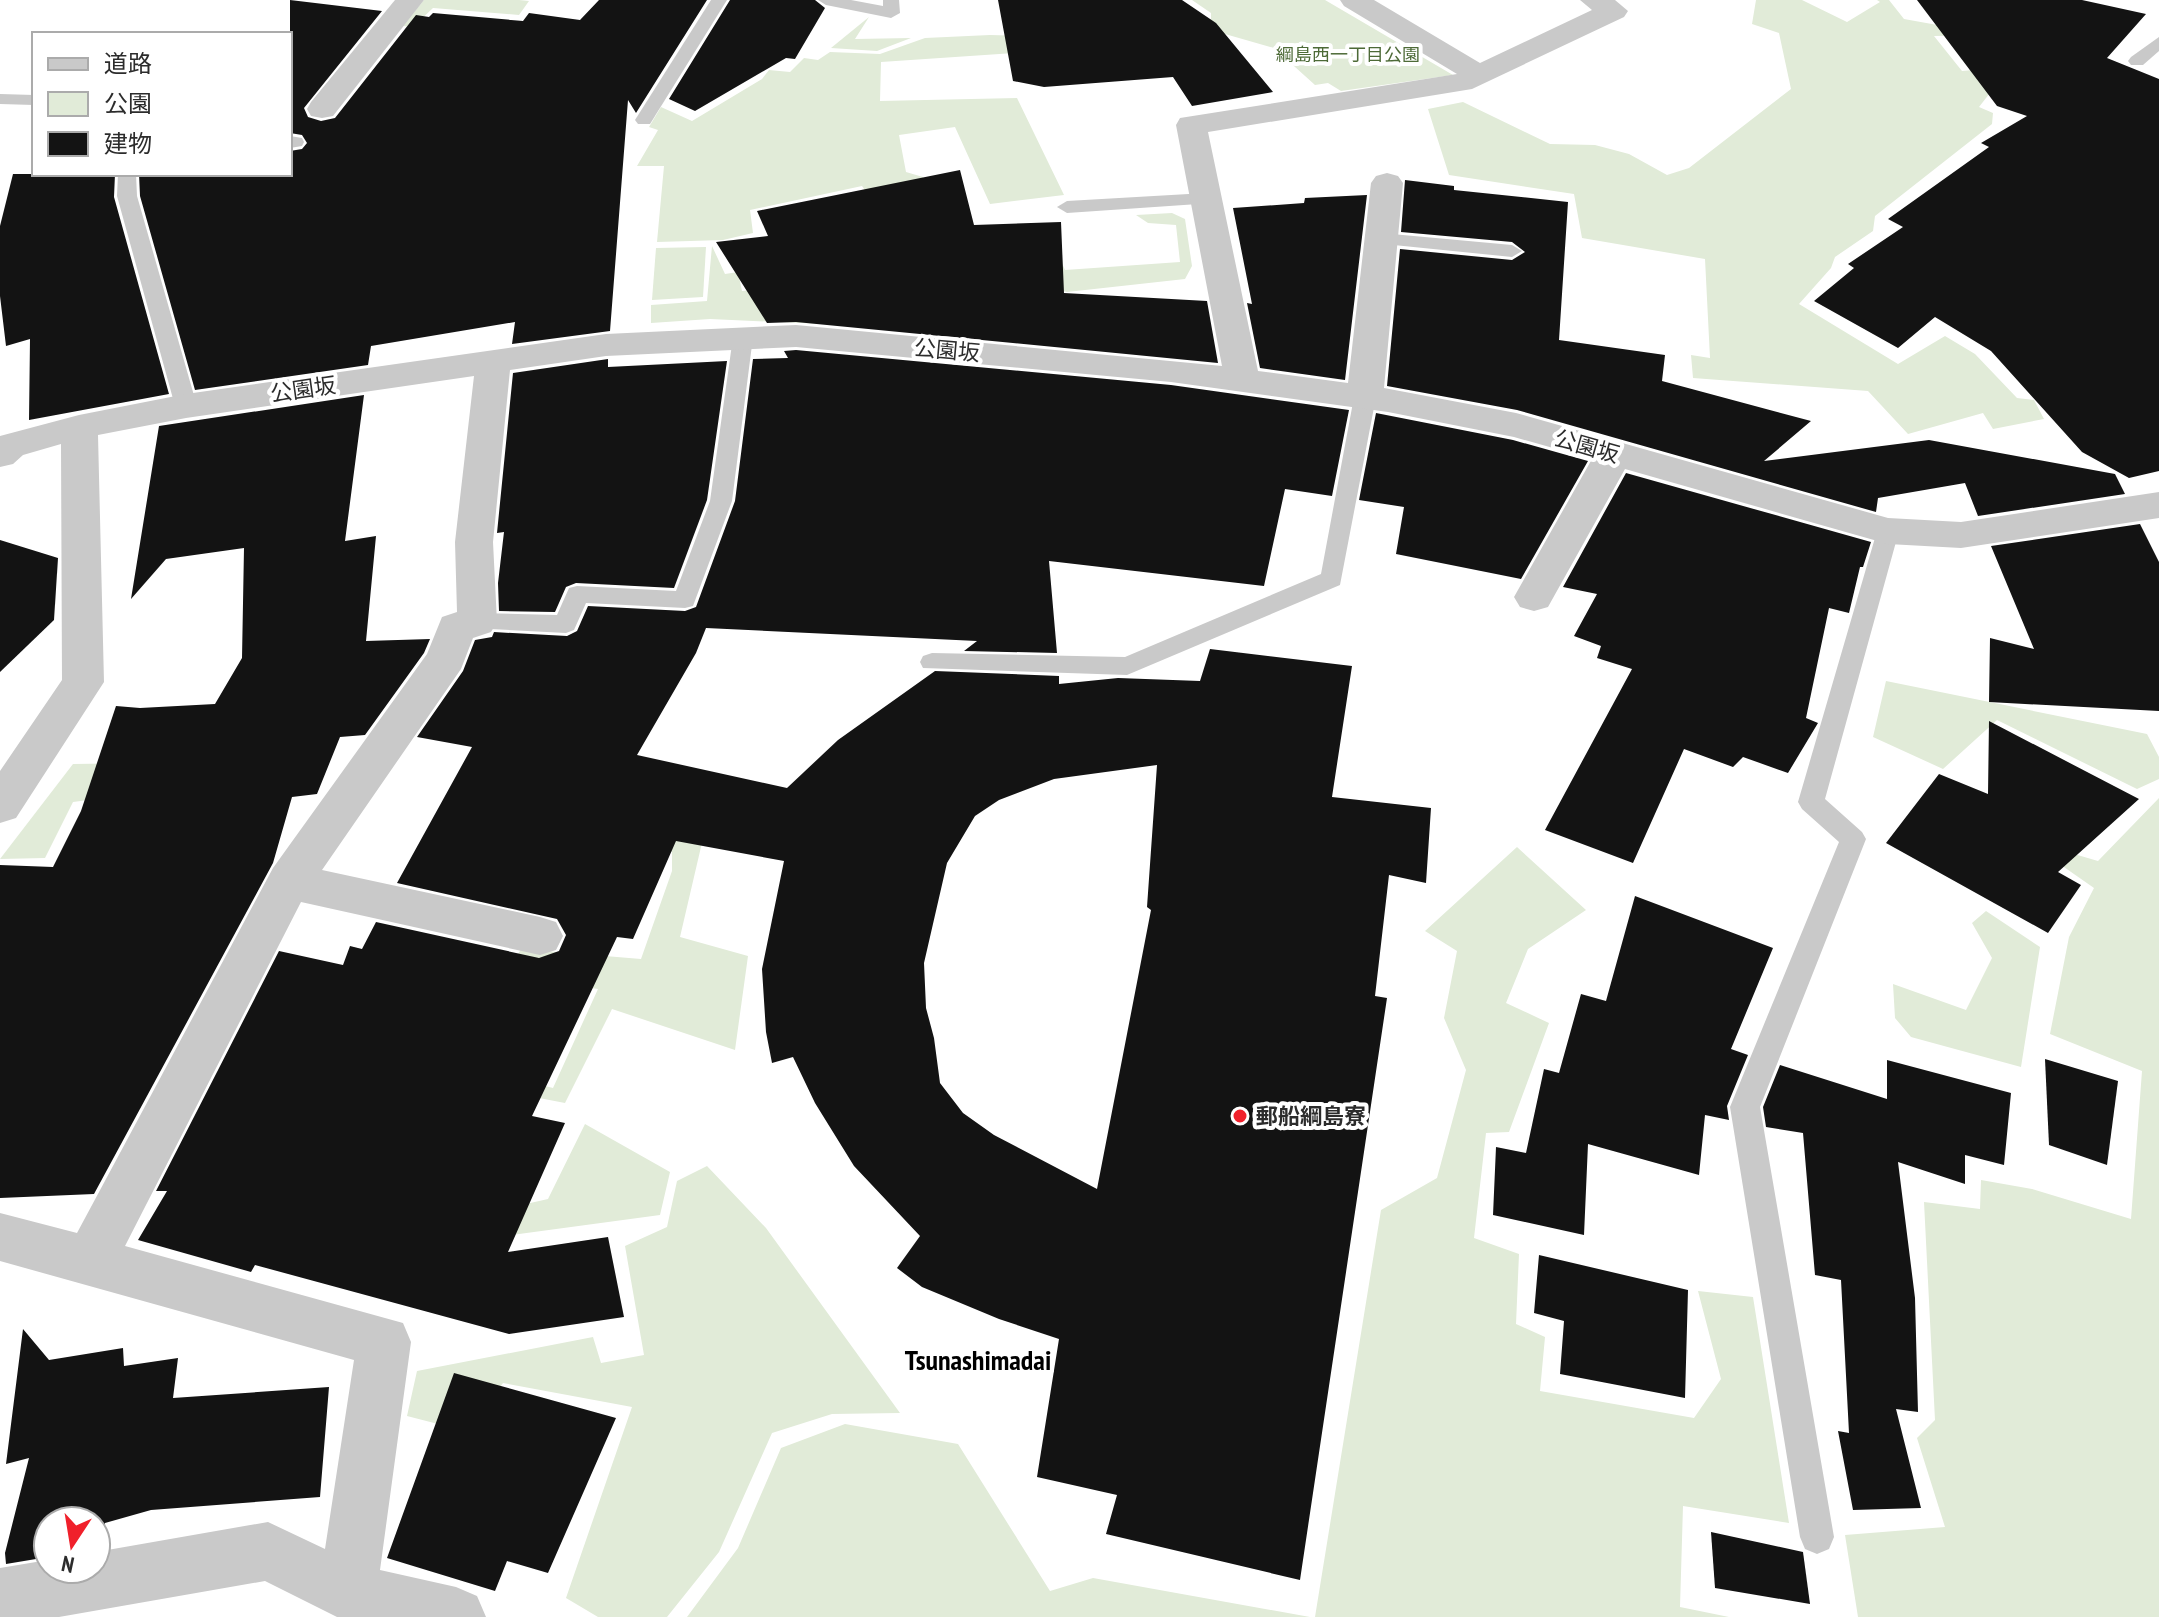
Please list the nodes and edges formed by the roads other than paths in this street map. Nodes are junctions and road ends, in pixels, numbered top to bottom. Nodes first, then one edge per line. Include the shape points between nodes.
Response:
1 (410, 0) edge
2 (719, 0) edge
3 (826, 0) edge
4 (891, 0) edge
5 (1354, 0) edge
6 (1594, 0) edge
7 (2159, 42) edge
8 (2137, 61) dead end
9 (1480, 75) junction
10 (0, 99) edge
11 (32, 100) edge
12 (322, 109) dead end
13 (644, 120) dead end
14 (127, 176) edge
15 (1387, 183) dead end
16 (1206, 199) junction
17 (1067, 207) dead end
18 (1381, 239) junction
19 (1512, 251) dead end
20 (743, 337) junction
21 (493, 361) junction
22 (1242, 379) junction
23 (1365, 397) junction
24 (186, 406) junction
25 (79, 427) junction
26 (3, 446) edge
27 (1614, 454) junction
28 (2159, 505) edge
29 (1888, 531) junction
30 (1534, 597) dead end
31 (477, 622) junction
32 (932, 662) dead end
33 (0, 806) edge
34 (289, 881) junction
35 (540, 936) dead end
36 (0, 1237) edge
37 (89, 1263) junction
38 (1817, 1537) dead end
39 (348, 1592) junction
40 (22, 1602) edge
41 (456, 1617) edge

1 - 12 street
2 - 13 lane
3 - 4 lane via 891,13
5 - 9 street
6 - 9 street via 1614,11
7 - 8 lane
9 - 16 street via 1461,83 1191,125
10 - 11 lane
14 - 24 lane via 141,251
15 - 18 street
16 - 17 lane
16 - 22 street
18 - 19 lane
18 - 23 street
20 - 21 street, 公園坂 via 606,345
20 - 22 street, 公園坂 via 796,336
20 - 31 lane via 721,501 685,600 577,594 566,624
21 - 24 street, 公園坂
21 - 31 street via 474,542
22 - 23 street, 公園坂
23 - 27 street, 公園坂 via 1516,425
23 - 32 lane via 1332,579 1127,666
24 - 25 street, 公園坂
25 - 26 street, 公園坂
25 - 33 street via 83,682
27 - 29 street, 公園坂
27 - 30 street
28 - 29 street, 公園坂 via 1961,535
29 - 38 lane via 1811,802 1853,839 1745,1107
31 - 34 street via 456,627 446,658
34 - 35 street
34 - 37 street
36 - 37 street
37 - 39 street via 384,1342
39 - 40 street via 268,1551
39 - 41 street

